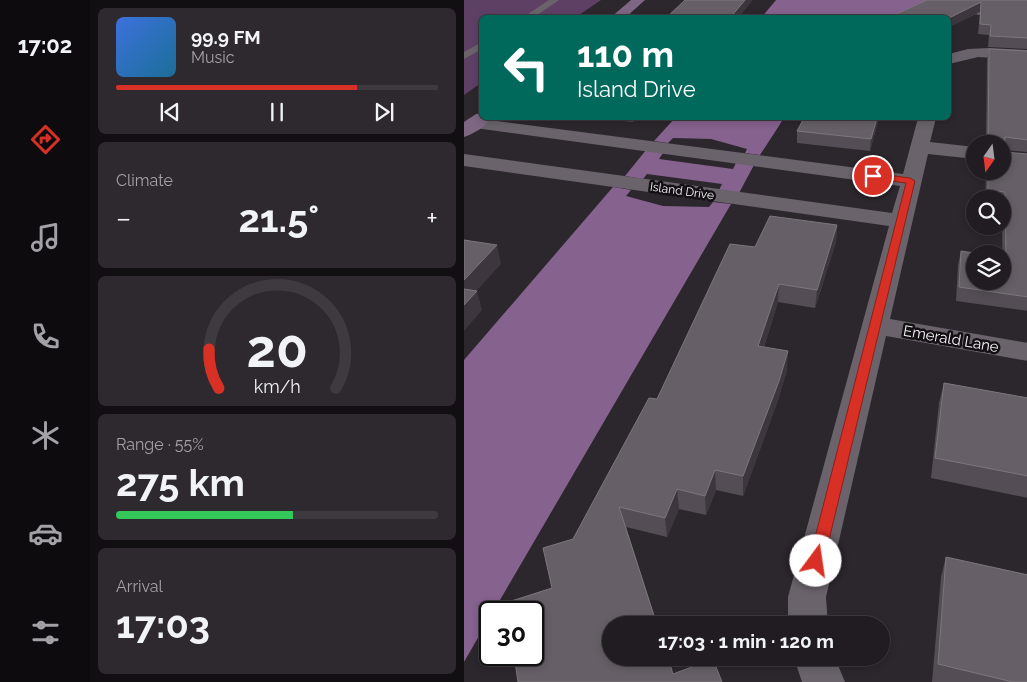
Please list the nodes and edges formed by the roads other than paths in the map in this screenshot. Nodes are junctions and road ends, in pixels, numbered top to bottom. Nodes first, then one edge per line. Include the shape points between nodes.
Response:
1 (555, 0) edge
2 (639, 0) edge
3 (531, 15) edge
4 (620, 15) edge
5 (479, 47) edge
6 (1027, 55) edge
7 (464, 56) edge
8 (951, 58) edge
9 (926, 120) edge
10 (471, 124) edge
11 (919, 146) junction
12 (966, 152) edge
13 (464, 160) edge
14 (910, 181) junction
15 (900, 222) junction
16 (874, 326) junction
17 (1027, 352) edge
18 (808, 616) edge
19 (817, 666) edge
20 (824, 682) edge

1 - 3 lane
2 - 4 main road
5 - 7 lane
6 - 8 street via 993,52
9 - 11 street
10 - 14 street
11 - 12 street
11 - 14 street
13 - 15 street, Island Drive
14 - 15 street
15 - 16 street
16 - 17 street, Emerald Lane
16 - 18 street via 808,597
19 - 20 street

